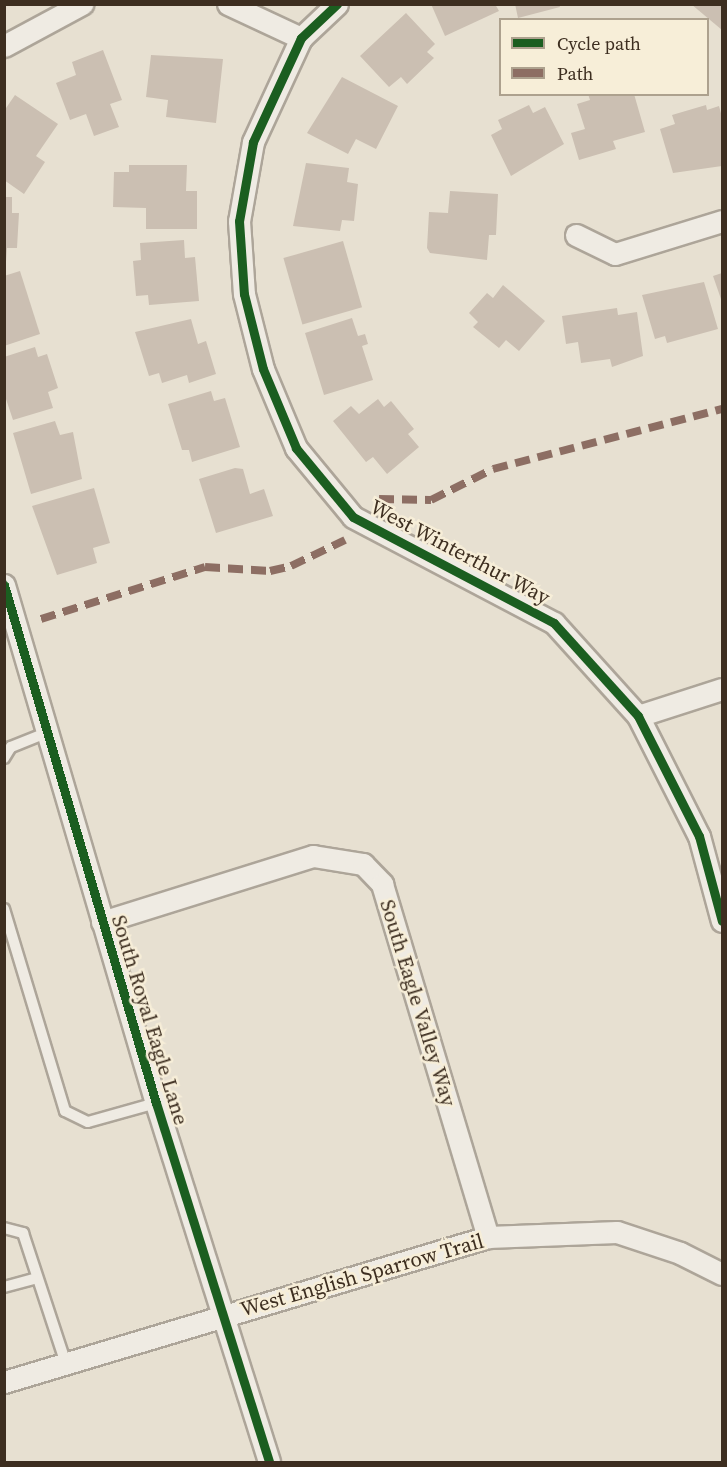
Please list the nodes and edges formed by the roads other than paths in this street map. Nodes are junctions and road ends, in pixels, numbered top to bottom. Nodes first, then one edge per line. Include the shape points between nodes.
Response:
1 (82, 4) edge
2 (228, 4) edge
3 (337, 4) edge
4 (302, 38) junction
5 (4, 46) edge
6 (723, 221) edge
7 (576, 235) dead end
8 (4, 585) edge
9 (723, 689) edge
10 (638, 716) junction
11 (48, 732) junction
12 (4, 758) edge
13 (4, 909) edge
14 (723, 921) edge
15 (102, 922) junction
16 (156, 1103) junction
17 (4, 1228) edge
18 (488, 1237) junction
19 (723, 1274) edge
20 (37, 1278) junction
21 (4, 1287) edge
22 (223, 1315) junction
23 (66, 1364) junction
24 (4, 1382) edge
25 (269, 1462) edge

1 - 5 street
2 - 4 street
3 - 4 street, West Winterthur Way
4 - 10 street, West Winterthur Way via 253,142 239,221 244,294 263,369 296,448 353,517 554,623
6 - 7 street via 615,254
8 - 11 street, South Royal Eagle Lane
9 - 10 street
10 - 14 street, West Winterthur Way via 699,837
11 - 12 lane via 11,747
11 - 15 street, South Royal Eagle Lane
13 - 16 lane via 65,1111 88,1122
15 - 16 street, South Royal Eagle Lane
15 - 18 street, South Eagle Valley Way via 313,856 363,864 382,884
16 - 22 street, South Royal Eagle Lane
17 - 20 lane via 23,1233
18 - 19 street, West English Sparrow Trail via 617,1232 680,1252
18 - 22 street, West English Sparrow Trail
20 - 21 lane
20 - 23 lane
22 - 23 street, West English Sparrow Trail
22 - 25 street, South Royal Eagle Lane
23 - 24 street, West English Sparrow Trail

